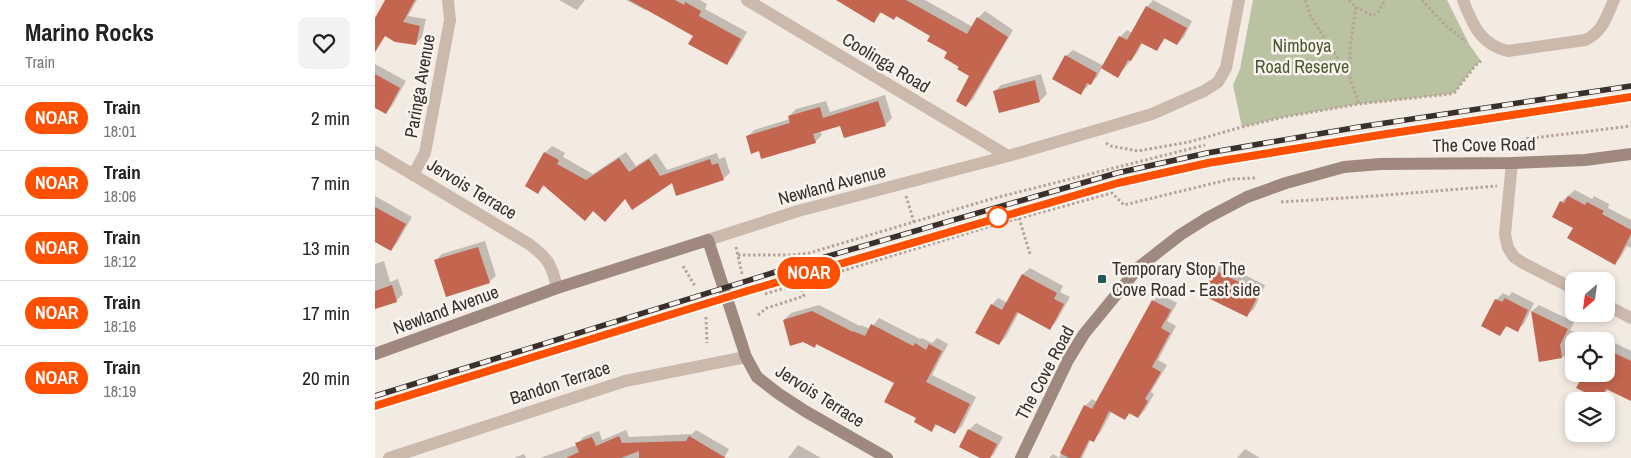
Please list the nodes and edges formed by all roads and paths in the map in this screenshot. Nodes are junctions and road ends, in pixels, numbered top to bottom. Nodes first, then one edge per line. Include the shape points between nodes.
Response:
1 (448, 0) edge
2 (747, 0) edge
3 (1239, 0) edge
4 (1305, 0) edge
5 (1349, 0) edge
6 (1385, 0) edge
7 (1422, 0) edge
8 (1463, 0) edge
9 (1614, 0) edge
10 (1355, 7) junction
11 (1469, 44) dead end
12 (1481, 61) dead end
13 (1350, 78) junction
14 (1359, 104) junction
15 (1631, 126) edge
16 (1189, 142) junction
17 (1105, 143) dead end
18 (1205, 145) dead end
19 (1191, 148) junction
20 (1138, 151) junction
21 (375, 152) edge
22 (1631, 154) edge
23 (1008, 156) junction
24 (1141, 160) junction
25 (1512, 163) junction
26 (413, 175) junction
27 (1255, 178) dead end
28 (1510, 185) junction
29 (906, 195) dead end
30 (1281, 202) dead end
31 (1019, 218) junction
32 (914, 222) junction
33 (708, 240) junction
34 (736, 247) dead end
35 (1030, 254) dead end
36 (737, 255) junction
37 (683, 266) dead end
38 (742, 274) dead end
39 (799, 284) junction
40 (1565, 284) edge
41 (695, 286) dead end
42 (557, 288) junction
43 (765, 294) dead end
44 (1615, 310) edge
45 (758, 315) dead end
46 (705, 317) dead end
47 (1631, 318) edge
48 (707, 343) dead end
49 (375, 354) edge
50 (746, 357) junction
51 (424, 452) edge
52 (389, 458) edge
53 (887, 458) edge
54 (1021, 458) edge

1 - 26 street, Paringa Avenue via 450,20 425,153
2 - 23 street, Coolinga Road
3 - 23 street, Newland Avenue via 1226,68 1223,76 1212,86 1152,114
4 - 13 path via 1311,17
5 - 10 path
6 - 10 path via 1373,16
7 - 11 path
8 - 9 street via 1475,27 1487,42 1508,51 1594,36
10 - 13 path
12 - 14 path via 1455,92
13 - 14 path
14 - 16 path via 1276,119
15 - 25 path via 1521,140
16 - 19 path
16 - 20 path
17 - 20 path
18 - 19 path
19 - 24 path
20 - 24 path
21 - 26 street, Jervois Terrace
22 - 25 street, The Cove Road via 1585,160
23 - 33 street, Newland Avenue via 798,211
24 - 32 path
25 - 28 street
25 - 54 street, The Cove Road via 1380,164 1344,168 1268,188 1207,218 1139,267 1084,334
26 - 42 street, Jervois Terrace via 544,255 553,270
27 - 31 path via 1231,179 1123,205 1112,193
28 - 30 path
28 - 40 street via 1505,234 1508,248 1523,263
29 - 32 path
31 - 35 path
31 - 39 path
32 - 36 path via 809,253
33 - 42 street, Newland Avenue
33 - 50 street, Jervois Terrace
34 - 36 path
36 - 38 path
37 - 41 path
39 - 43 path
39 - 45 path via 804,296 767,308
42 - 49 street, Newland Avenue
44 - 47 street
46 - 48 path
50 - 51 street, Bandon Terrace via 625,381
50 - 53 street, Jervois Terrace via 757,377 779,394
51 - 52 street, Bandon Terrace

